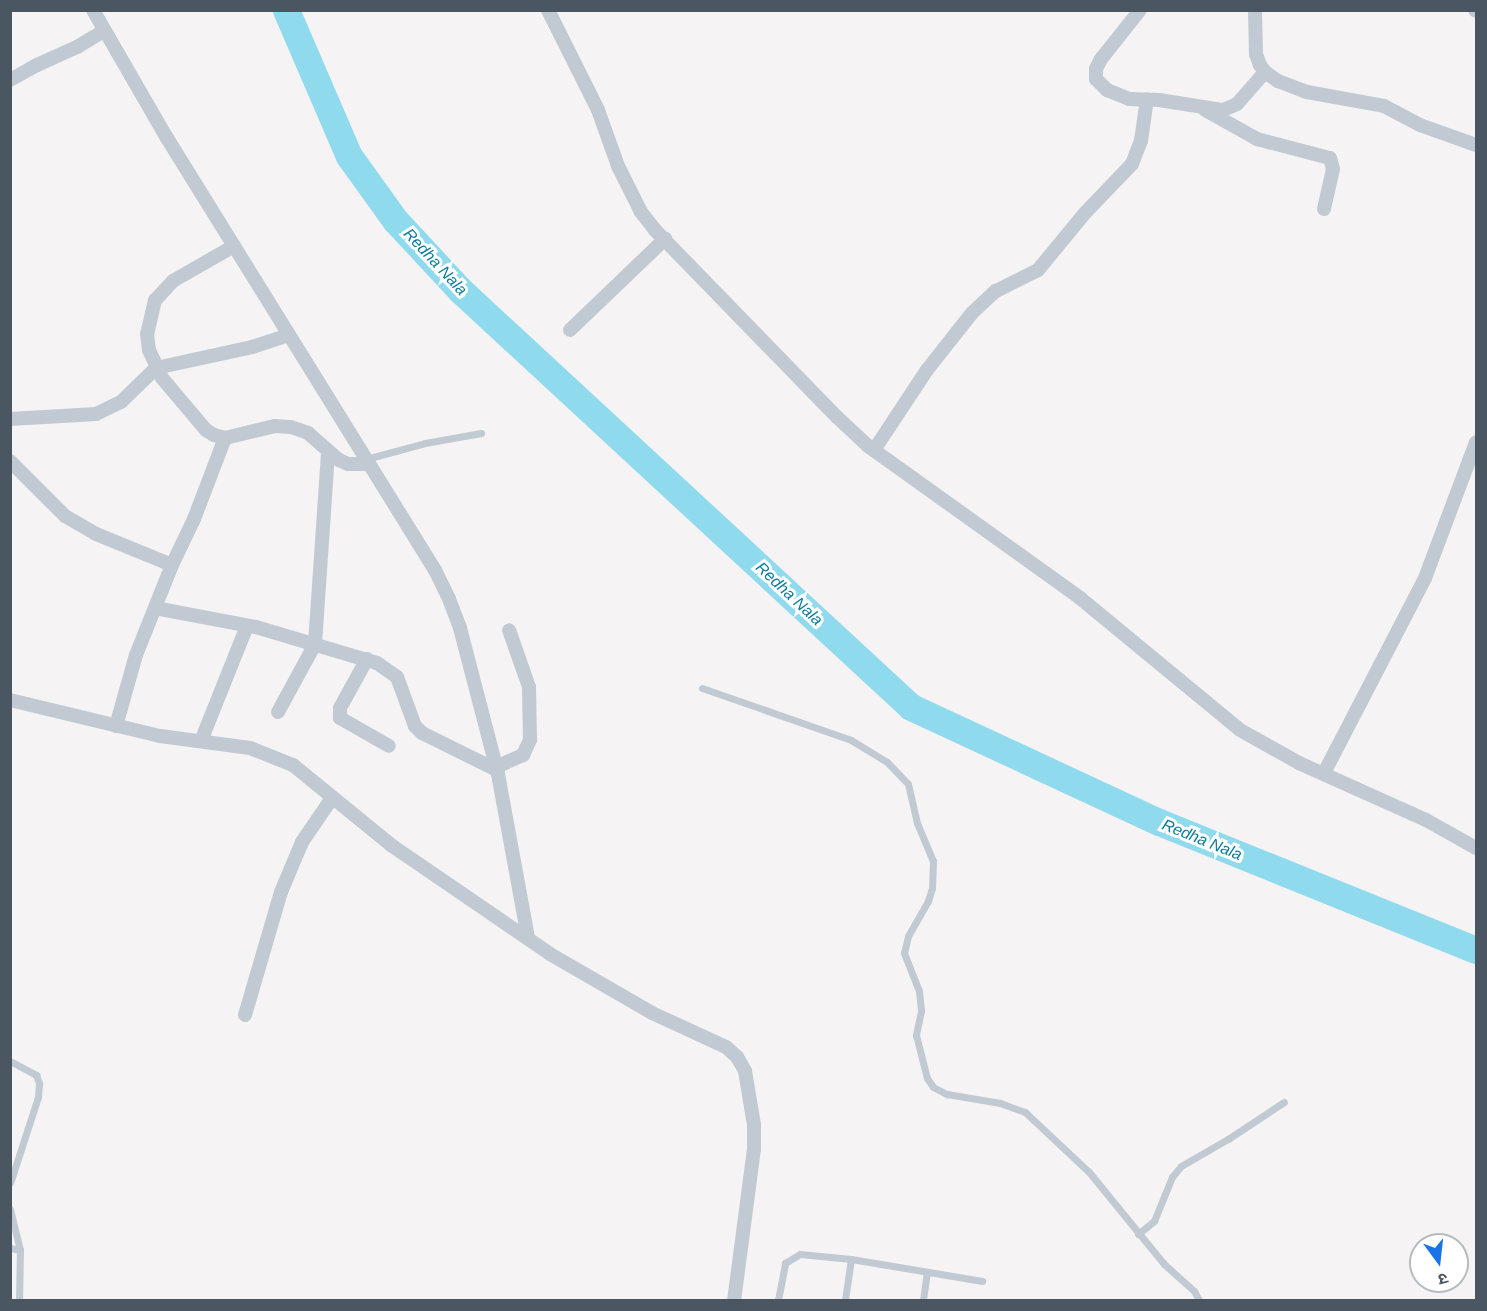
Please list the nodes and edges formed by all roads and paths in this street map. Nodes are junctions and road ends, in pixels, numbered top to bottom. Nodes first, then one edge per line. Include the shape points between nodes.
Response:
1 (93, 10) edge
2 (548, 10) edge
3 (1140, 10) edge
4 (1256, 10) edge
5 (105, 31) junction
6 (1265, 72) junction
7 (10, 80) edge
8 (1147, 99) junction
9 (1204, 109) junction
10 (1476, 145) edge
11 (1324, 209) dead end
12 (665, 240) junction
13 (234, 246) junction
14 (570, 330) dead end
15 (289, 334) junction
16 (156, 368) junction
17 (10, 419) edge
18 (481, 433) dead end
19 (225, 438) junction
20 (1476, 442) edge
21 (874, 450) junction
22 (328, 451) junction
23 (10, 461) edge
24 (367, 461) junction
25 (172, 565) junction
26 (155, 608) junction
27 (247, 626) junction
28 (508, 630) dead end
29 (315, 644) junction
30 (367, 659) junction
31 (702, 688) dead end
32 (10, 700) edge
33 (278, 712) dead end
34 (116, 726) junction
35 (201, 741) junction
36 (389, 746) dead end
37 (497, 768) junction
38 (1324, 773) junction
39 (332, 798) junction
40 (1476, 848) edge
41 (528, 938) junction
42 (245, 1014) dead end
43 (10, 1061) edge
44 (1284, 1102) dead end
45 (10, 1183) edge
46 (10, 1209) edge
47 (1138, 1234) junction
48 (10, 1248) edge
49 (20, 1250) junction
50 (851, 1259) junction
51 (927, 1272) junction
52 (982, 1281) dead end
53 (18, 1300) edge
54 (734, 1300) edge
55 (778, 1300) edge
56 (845, 1300) edge
57 (923, 1300) edge
58 (1199, 1300) edge

1 - 5 street
2 - 12 street via 598,110 632,196
3 - 8 street via 1101,59 1096,79 1107,90
4 - 6 street via 1256,54
5 - 7 street
5 - 13 street
6 - 9 street via 1231,108
6 - 10 street via 1307,92 1384,106 1420,125
8 - 9 street
8 - 21 street via 1141,141 1132,164 1038,270 996,291 972,313 927,370
9 - 11 street via 1257,139 1330,159 1333,169
12 - 14 street
12 - 21 street
13 - 15 street
13 - 16 street via 173,281 155,300 147,334
15 - 16 street via 252,347
15 - 24 street
16 - 17 street via 121,402 96,414
16 - 19 street via 206,430
18 - 24 lane via 425,443
19 - 22 street via 275,426 291,427 308,433
19 - 25 street
20 - 38 street via 1425,578
21 - 38 street via 1080,598 1240,730
22 - 24 street via 348,464
22 - 29 street
23 - 25 street via 65,516 96,534
24 - 37 street via 449,599
25 - 26 street
26 - 27 street
26 - 34 street via 136,655
27 - 29 street
27 - 35 street
28 - 37 street via 526,674 530,740 523,755
29 - 30 street
29 - 33 street
30 - 36 street via 339,708 340,718
30 - 37 street via 397,678 422,734
31 - 47 lane via 851,740 887,762 908,784 917,823 933,861 928,901 908,936 904,953 920,991 916,1035 927,1078 933,1087 947,1094 1000,1102 1025,1112 1089,1172
32 - 34 street
34 - 35 street
35 - 39 street via 250,748 277,758 292,765
37 - 41 street
38 - 40 street
39 - 41 street via 391,845
39 - 42 street via 302,842 281,892
41 - 54 street via 652,1014 726,1047 745,1071 754,1149
43 - 45 lane via 36,1075 39,1083
44 - 47 lane via 1181,1166 1172,1177 1154,1221
46 - 49 lane
47 - 58 lane
48 - 49 lane
49 - 53 lane
50 - 51 lane
50 - 55 lane via 800,1254 791,1257 782,1270
50 - 56 lane
51 - 52 lane
51 - 57 lane

